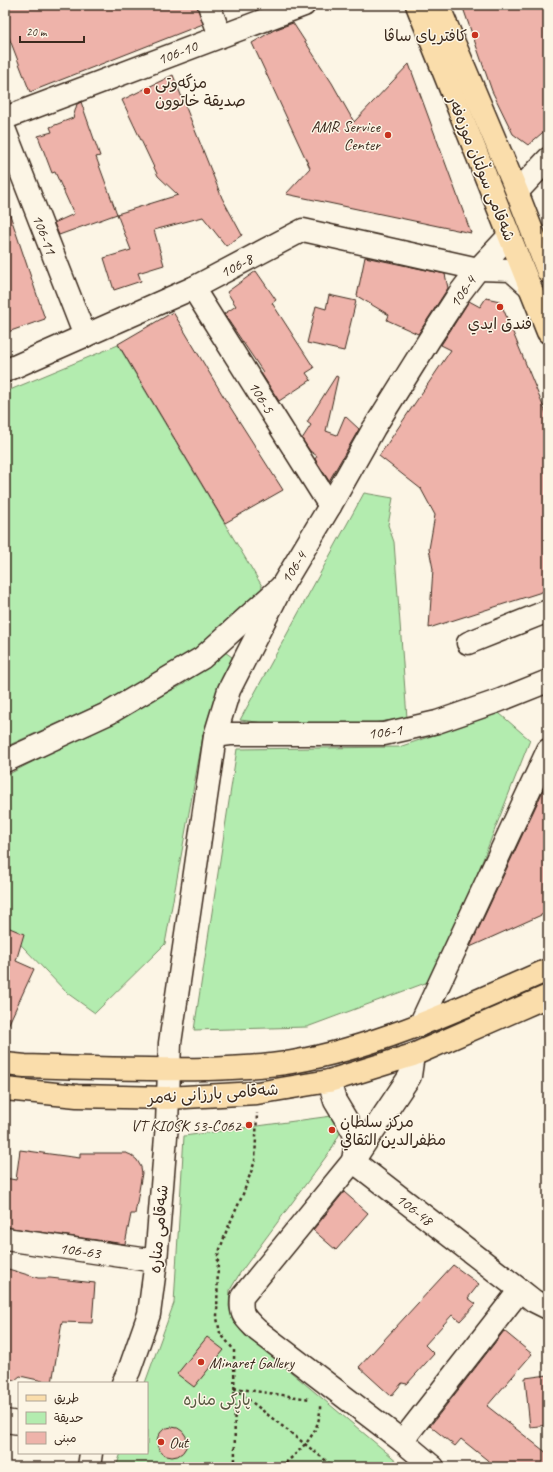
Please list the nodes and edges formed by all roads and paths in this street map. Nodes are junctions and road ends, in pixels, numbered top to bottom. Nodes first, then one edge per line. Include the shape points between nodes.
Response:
1 (209, 5) edge
2 (304, 5) edge
3 (416, 5) edge
4 (438, 5) edge
5 (220, 36) junction
6 (5, 118) edge
7 (5, 132) edge
8 (548, 159) edge
9 (517, 192) junction
10 (509, 236) junction
11 (478, 269) junction
12 (548, 272) edge
13 (530, 287) junction
14 (193, 288) junction
15 (548, 332) edge
16 (85, 336) junction
17 (5, 371) edge
18 (330, 506) junction
19 (282, 586) junction
20 (548, 610) edge
21 (468, 643) dead end
22 (548, 681) edge
23 (215, 736) junction
24 (548, 750) edge
25 (5, 761) edge
26 (548, 970) edge
27 (548, 996) edge
28 (420, 1025) junction
29 (413, 1055) junction
30 (5, 1064) edge
31 (168, 1070) junction
32 (329, 1081) junction
33 (5, 1089) edge
34 (257, 1093) junction
35 (167, 1098) junction
36 (353, 1161) junction
37 (5, 1239) edge
38 (156, 1261) junction
39 (520, 1290) junction
40 (548, 1308) edge
41 (124, 1382) edge
42 (234, 1388) junction
43 (312, 1399) dead end
44 (320, 1400) dead end
45 (5, 1421) edge
46 (18, 1423) edge
47 (402, 1441) junction
48 (305, 1444) junction
49 (91, 1454) edge
50 (89, 1467) edge
51 (235, 1467) edge
52 (281, 1467) edge
53 (334, 1467) edge
54 (433, 1467) edge

1 - 5 street
2 - 5 street, 106-10
3 - 10 main road, شەقامی سوڵتان موزەفەر
4 - 9 main road, شەقامی سوڵتان موزەفەر
5 - 6 street, 106-10
7 - 16 street, 106-11
8 - 9 street
9 - 12 main road, شەقامی سوڵتان موزەفەر
10 - 11 street, 106-4
10 - 13 main road, شەقامی سوڵتان موزەفەر
11 - 13 street, 106-8 via 511,270
11 - 14 street, 106-8 via 303,230
11 - 18 street, 106-4 via 459,294 374,428
13 - 15 main road, شەقامی سوڵتان موزەفەر
14 - 16 street, 106-8
14 - 18 street, 106-5
16 - 17 street, 106-8
18 - 19 street, 106-4
19 - 23 street, شەقامی منارە via 229,690
19 - 25 street, 106-4 via 202,658 109,712
20 - 21 street
22 - 23 street, 106-1 via 437,722 384,734
23 - 31 street, شەقامی منارە
24 - 28 street
26 - 28 main road, شەقامی بارزانی نەمر
27 - 29 main road, شەقامی بارزانی نەمر
28 - 31 main road, شەقامی بارزانی نەمر via 357,1047 291,1062 230,1068
29 - 32 main road, شەقامی بارزانی نەمر
29 - 36 street via 410,1076
30 - 31 main road, شەقامی بارزانی نەمر
31 - 35 street, شەقامی منارە
32 - 34 main road, شەقامی بارزانی نەمر
32 - 36 street via 335,1101 353,1131 356,1141
33 - 35 main road, شەقامی بارزانی نەمر via 77,1096
34 - 35 main road, شەقامی بارزانی نەمر
34 - 42 path via 255,1161 218,1255 216,1318 220,1333 234,1350
35 - 38 street, شەقامی منارە
36 - 39 street, 106-48
36 - 47 street via 242,1297 241,1310 257,1330
37 - 38 street, 106-63
38 - 41 street, شەقامی منارە via 149,1314
39 - 40 street, 106-48
39 - 47 street
42 - 43 path
42 - 48 path
42 - 51 path
44 - 48 path via 317,1427
45 - 46 street
47 - 54 street
48 - 52 path
48 - 53 path
49 - 50 street

